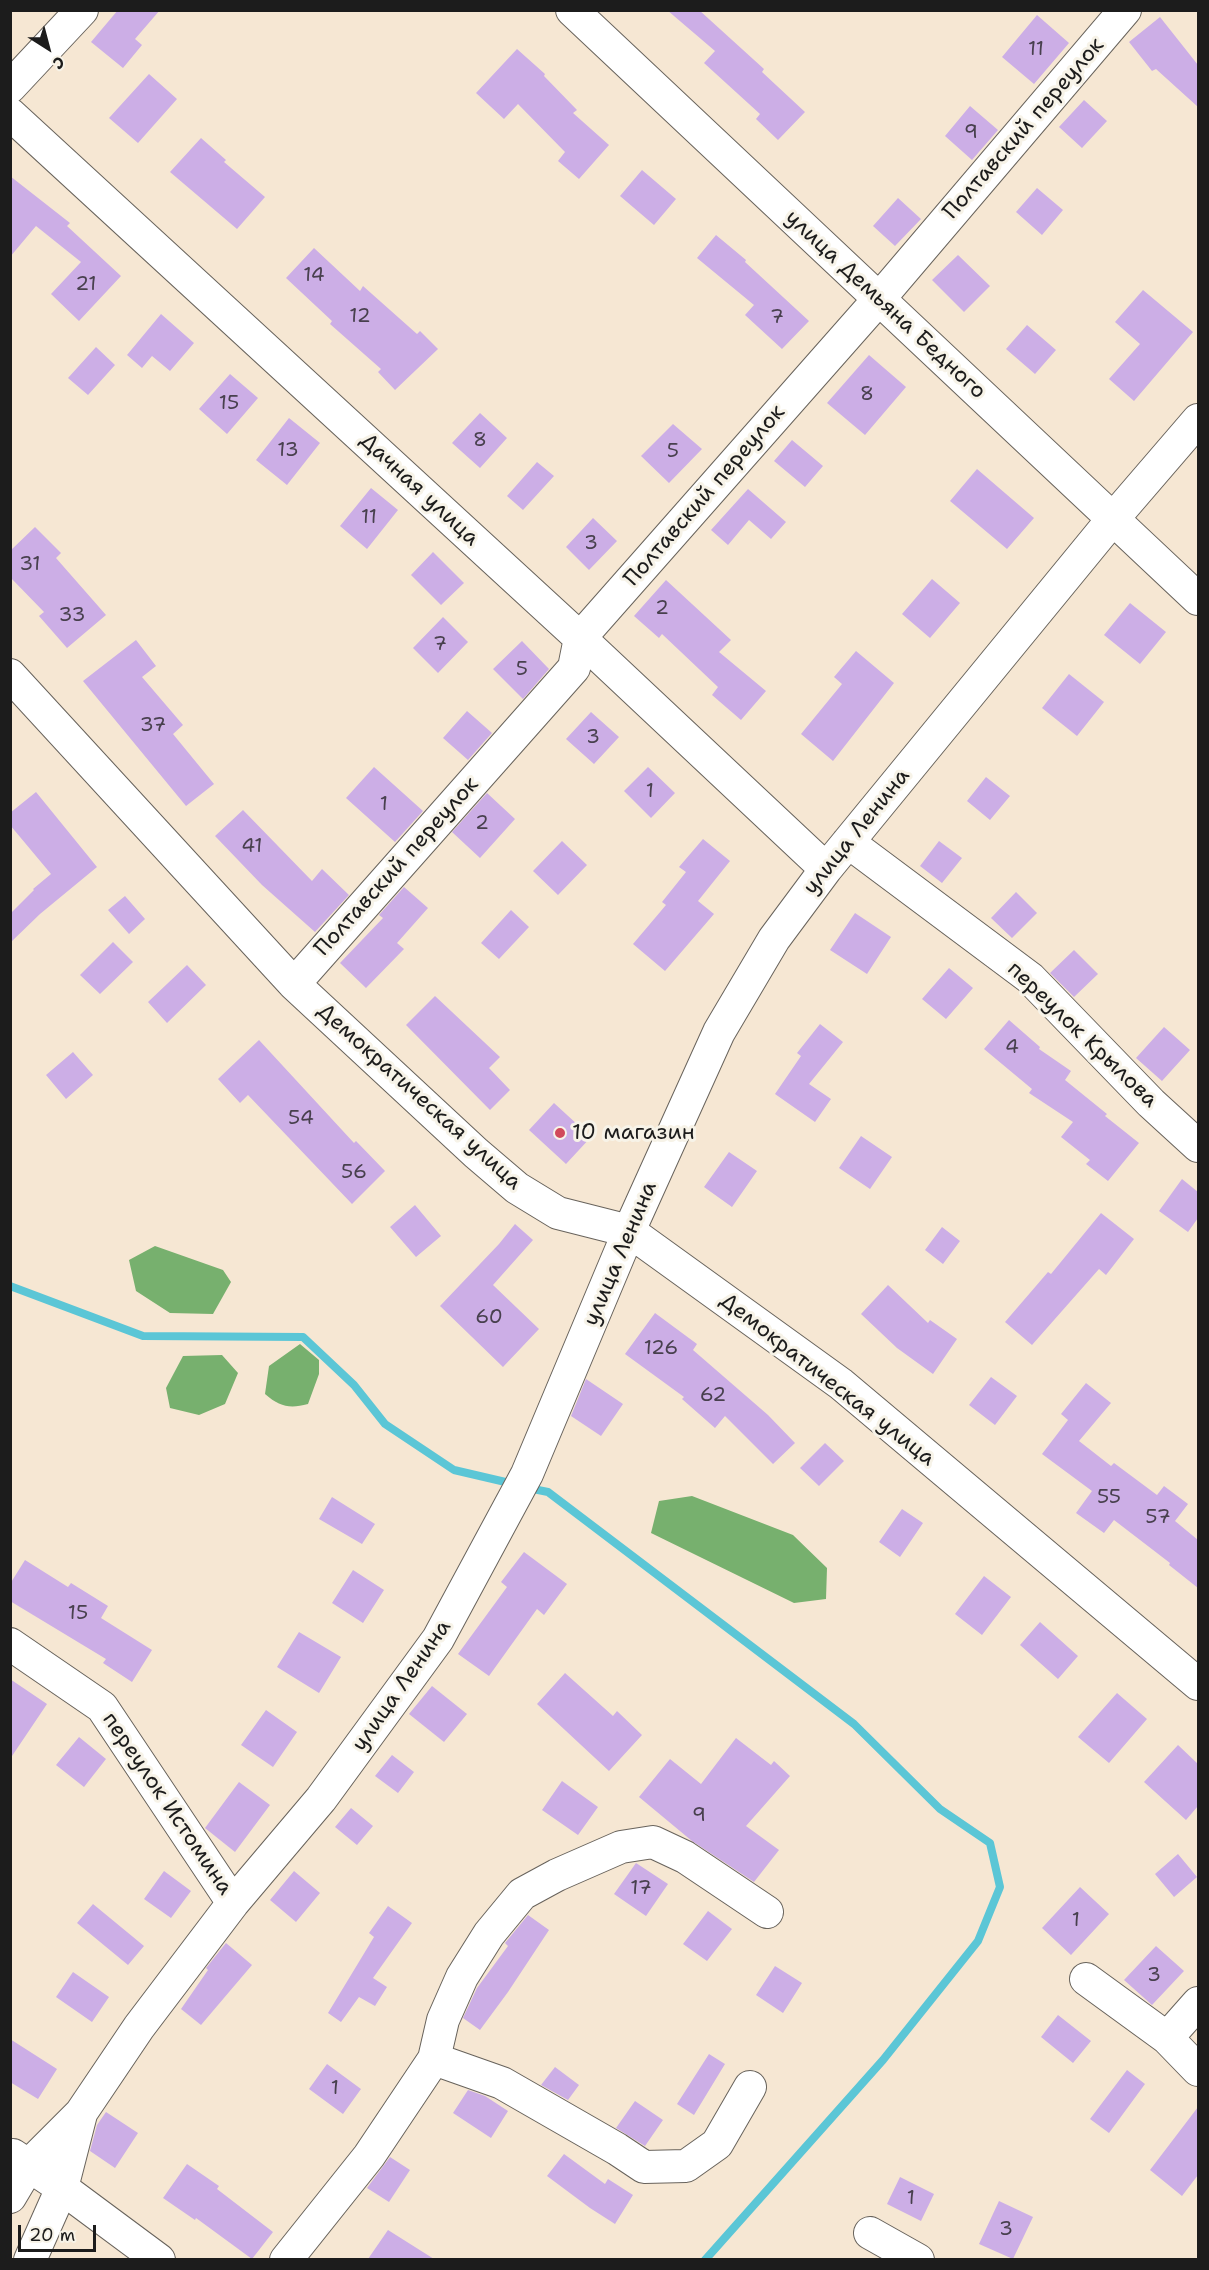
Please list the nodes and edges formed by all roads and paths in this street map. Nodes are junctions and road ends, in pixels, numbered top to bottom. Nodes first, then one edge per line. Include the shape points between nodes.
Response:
1 (82, 10) edge
2 (573, 10) edge
3 (1125, 10) edge
4 (10, 87) edge
5 (10, 114) edge
6 (879, 299) junction
7 (1198, 420) edge
8 (1112, 520) junction
9 (1198, 599) edge
10 (580, 638) junction
11 (10, 675) edge
12 (848, 842) junction
13 (826, 869) junction
14 (294, 984) junction
15 (1198, 1146) edge
16 (629, 1231) junction
17 (10, 1644) edge
18 (1198, 1684) edge
19 (233, 1903) junction
20 (766, 1912) dead end
21 (1086, 1979) dead end
22 (1198, 2003) edge
23 (1167, 2038) junction
24 (434, 2059) junction
25 (1198, 2070) edge
26 (750, 2087) dead end
27 (81, 2114) junction
28 (20, 2159) edge
29 (62, 2188) junction
30 (10, 2197) edge
31 (870, 2234) dead end
32 (30, 2259) edge
33 (159, 2259) edge
34 (286, 2259) edge
35 (918, 2259) edge

1 - 4 street
2 - 6 street, улица Демьяна Бедного
3 - 6 street, Полтавский переулок
5 - 10 street, Дачная улица
6 - 8 street, улица Демьяна Бедного
6 - 10 street, Полтавский переулок
7 - 8 street, улица Ленина
8 - 9 street, улица Демьяна Бедного
8 - 12 street, улица Ленина
10 - 13 street, Дачная улица
10 - 14 street, Полтавский переулок via 574,668
11 - 14 street, Демократическая улица
12 - 13 street, улица Ленина
12 - 15 street, переулок Крылова via 1030,978
13 - 16 street, улица Ленина via 774,939 719,1032
14 - 16 street, Демократическая улица via 517,1188 558,1214
16 - 18 street, Демократическая улица via 840,1384
16 - 19 street, улица Ленина via 520,1487 438,1639 321,1799
17 - 19 street, переулок Истомина via 102,1707
19 - 27 street, улица Ленина via 139,2027
20 - 24 street via 686,1857 653,1842 621,1847 557,1875 522,1894 489,1934 450,1999
21 - 23 street
22 - 23 street
23 - 25 street
24 - 26 street via 502,2083 644,2167 686,2166 717,2144
24 - 34 street via 369,2156
27 - 28 street, улица Ленина
27 - 29 street, улица Ленина
28 - 29 street
28 - 30 street, улица Ленина
29 - 32 street, улица Ленина
29 - 33 street
31 - 35 street

